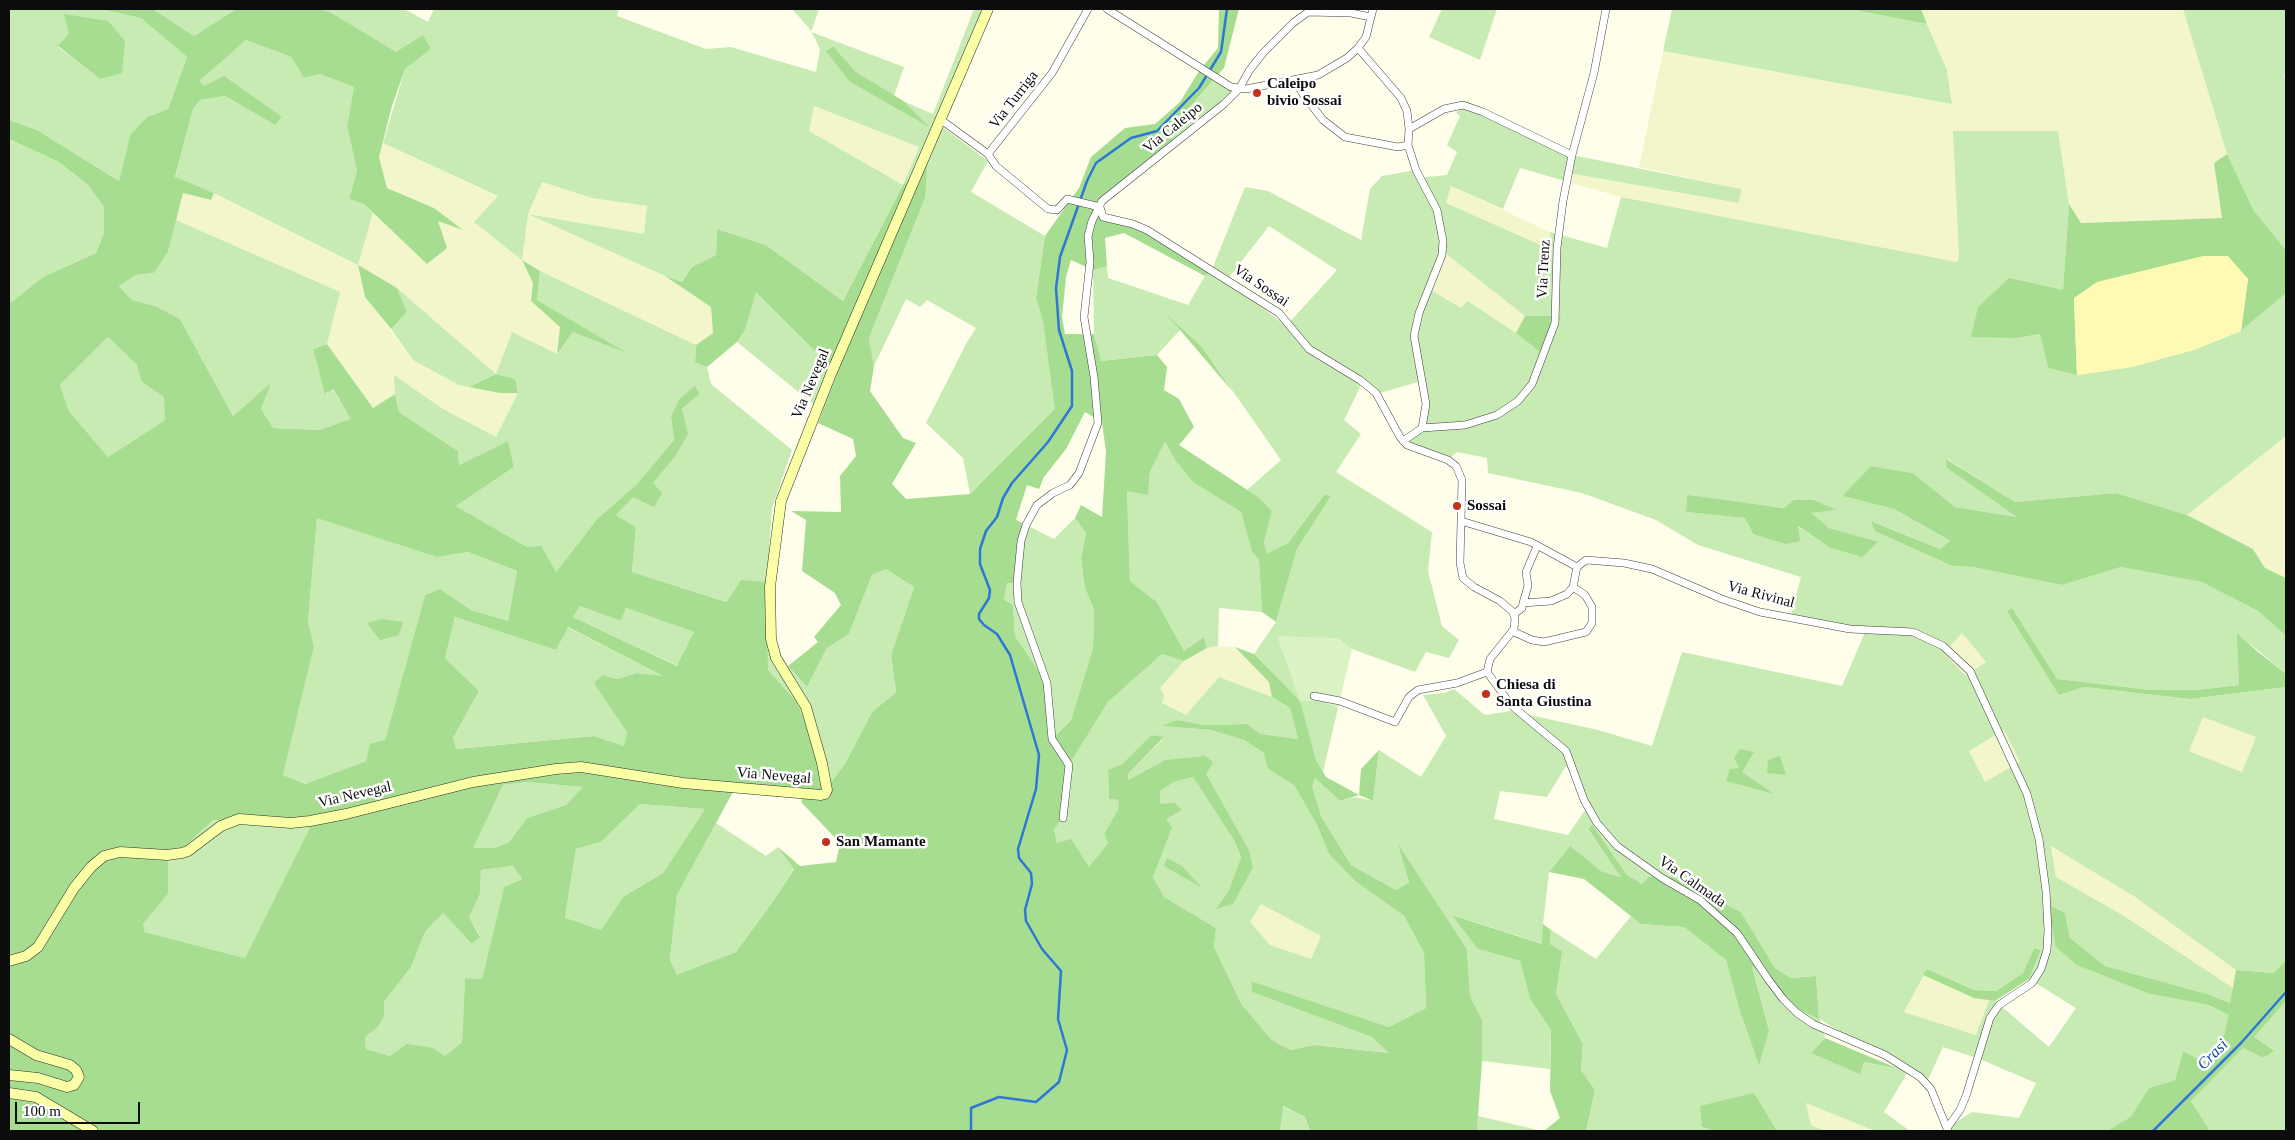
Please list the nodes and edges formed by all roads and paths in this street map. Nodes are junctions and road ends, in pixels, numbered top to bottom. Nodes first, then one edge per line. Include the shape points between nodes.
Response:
1 (988, 9) edge
2 (1088, 9) edge
3 (1108, 9) edge
4 (1373, 9) edge
5 (1606, 9) edge
6 (1371, 17) junction
7 (1358, 48) junction
8 (1295, 80) junction
9 (1239, 89) junction
10 (940, 119) junction
11 (1409, 129) junction
12 (1408, 145) junction
13 (988, 154) junction
14 (1572, 155) junction
15 (1100, 207) junction
16 (1422, 428) junction
17 (1403, 441) junction
18 (1461, 520) junction
19 (1538, 546) junction
20 (1577, 567) junction
21 (1573, 587) junction
22 (1523, 604) junction
23 (1514, 614) junction
24 (1512, 631) junction
25 (1943, 646) joint
26 (1487, 672) junction
27 (1314, 696) dead end
28 (1063, 818) dead end
29 (9, 961) edge
30 (9, 1039) edge
31 (9, 1075) edge
32 (9, 1094) edge
33 (1948, 1130) edge
34 (93, 1131) edge

1 - 10 main road, Via Nevegal
2 - 13 street, Via Turriga via 1052,73
3 - 9 street
4 - 6 street
5 - 14 street, Via Trenz via 1594,73
6 - 7 street via 1366,37
6 - 9 street, Via Caleipo via 1308,12 1263,53
7 - 8 street via 1318,75
7 - 11 street via 1401,98 1407,111
8 - 9 street
8 - 12 street via 1323,120 1345,137 1398,147
9 - 15 street, Via Caleipo via 1102,201
10 - 13 street
10 - 29 main road, Via Nevegal via 820,401 786,484 779,510 770,587 771,640 776,658 806,707 822,763 825,794 683,783 581,767 473,782 310,821 292,823 240,819 221,826 182,853 120,852 104,856 91,866 74,888 38,947 26,956
11 - 12 street
11 - 14 street via 1444,109 1463,105
12 - 16 street via 1416,170 1436,210 1442,242 1442,255 1419,313 1414,336 1426,404
13 - 15 street via 996,166 1048,209 1057,210 1064,201 1072,200
14 - 16 street, Via Trenz via 1557,248 1555,323 1532,384 1511,407 1490,418 1455,427
15 - 17 street, Via Sossai via 1103,217 1147,230 1279,313 1309,349 1360,380 1376,394
15 - 28 street via 1089,230 1090,262 1084,316 1098,423 1079,473 1070,485 1038,505 1026,525 1017,583 1018,602 1047,683 1052,739 1069,765
16 - 17 street
17 - 18 street via 1456,466 1462,480
18 - 19 street
18 - 23 street via 1463,578 1500,601
19 - 20 street
19 - 22 street via 1526,572 1528,586
20 - 21 street
20 - 25 street, Via Rivinal via 1586,560 1624,563 1658,572 1752,610 1850,629 1913,632
21 - 22 street via 1555,599
21 - 24 street via 1585,595 1592,607 1592,624 1582,635 1544,642
22 - 23 street
23 - 24 street
24 - 26 street via 1490,660
25 - 33 street, Via Calmada via 1970,671 2027,794 2039,839 2048,930 2047,950 2032,983 1999,1005 1990,1018 1966,1096
26 - 27 street via 1457,683 1418,690 1409,697 1395,722 1340,701
26 - 33 street, Via Calmada via 1503,696 1566,751 1587,807 1617,846 1700,900 1737,933 1768,979 1797,1013 1813,1024 1892,1058 1920,1077 1931,1089
30 - 31 main road via 36,1055 65,1062 76,1070 79,1077 68,1087 38,1078
32 - 34 main road via 36,1097

